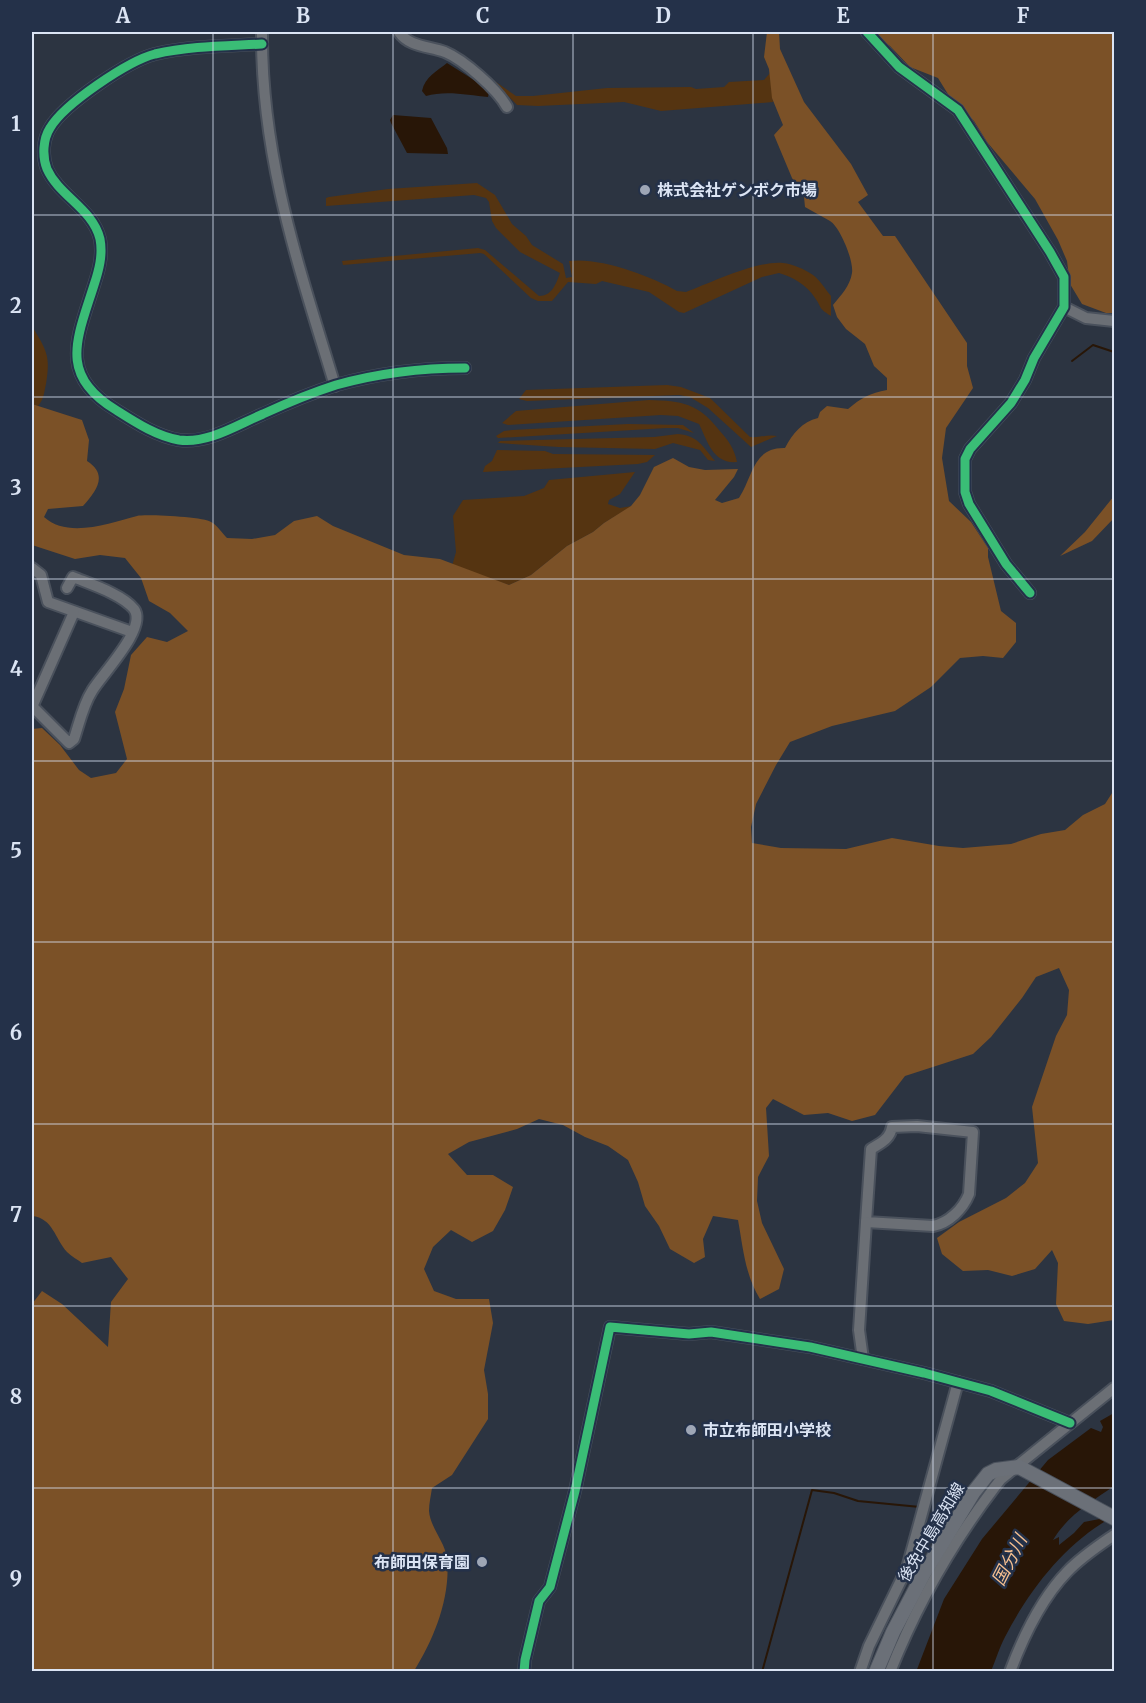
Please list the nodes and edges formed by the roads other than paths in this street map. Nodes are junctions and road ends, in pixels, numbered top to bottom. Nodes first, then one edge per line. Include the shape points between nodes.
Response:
1 (262, 32) edge
2 (399, 32) edge
3 (867, 32) edge
4 (262, 44) junction
5 (507, 107) dead end
6 (1064, 306) junction
7 (1114, 321) edge
8 (465, 368) dead end
9 (335, 386) junction
10 (33, 572) edge
11 (67, 588) dead end
12 (1030, 593) dead end
13 (74, 612) junction
14 (132, 632) junction
15 (32, 706) edge
16 (866, 1222) junction
17 (863, 1359) junction
18 (957, 1382) junction
19 (1114, 1388) edge
20 (1070, 1423) junction
21 (1021, 1468) junction
22 (1114, 1518) edge
23 (1114, 1535) edge
24 (524, 1671) edge
25 (860, 1671) edge
26 (876, 1671) edge
27 (890, 1671) edge
28 (1010, 1671) edge

1 - 4 street
2 - 5 street via 405,39 453,57 488,84
3 - 6 street via 899,66 958,110 1064,277
4 - 9 street via 268,130 277,184
4 - 9 street via 179,50 129,64 76,101 48,130 44,143 47,169 91,221 100,239 99,270 79,334 79,373 98,399 138,424 179,440 219,434
6 - 7 street via 1086,318
6 - 12 street via 1011,403 965,459 969,504 1006,564
8 - 9 street via 390,372
10 - 13 street via 41,575 48,602
11 - 14 street via 73,577 123,599 137,616
13 - 14 street
13 - 15 street
14 - 15 street via 91,692 74,739 69,743
16 - 16 street via 933,1226 957,1213 969,1194 973,1132 892,1127 891,1135 871,1149
16 - 17 street via 859,1330
17 - 18 street
17 - 24 street via 711,1332 688,1334 610,1327 575,1491 550,1587 539,1601
18 - 20 street via 1000,1394
18 - 25 street via 908,1568
19 - 20 street
20 - 21 street
21 - 22 main road
21 - 26 main road, 後免中島高知線 via 988,1474 973,1493 924,1573
21 - 27 street via 993,1488 939,1567
23 - 28 street via 1086,1554 1053,1589

